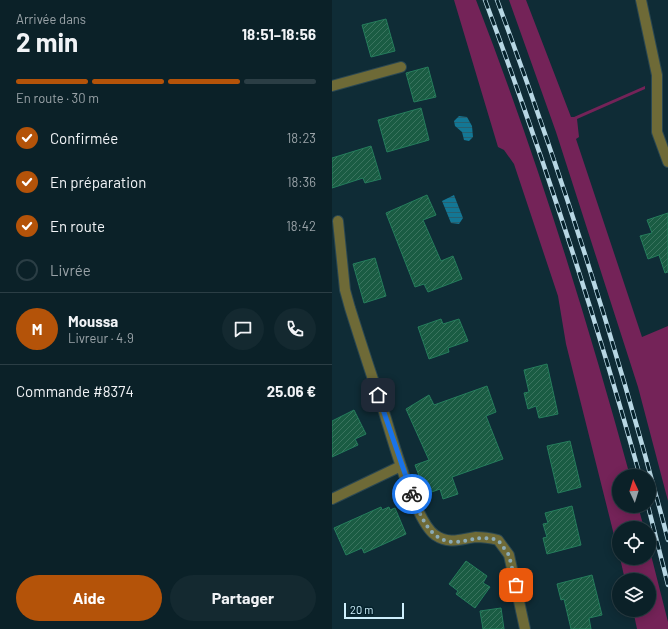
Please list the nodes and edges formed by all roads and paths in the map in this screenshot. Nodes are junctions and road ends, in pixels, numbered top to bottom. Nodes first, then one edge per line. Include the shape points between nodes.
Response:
1 (641, 0) edge
2 (401, 67) dead end
3 (332, 86) edge
4 (668, 162) edge
5 (338, 220) dead end
6 (401, 466) junction
7 (332, 499) edge
8 (525, 629) edge

1 - 4 street via 657,75 657,132
2 - 3 street
5 - 6 street via 350,308
6 - 7 street
6 - 8 street via 420,514 435,535 455,542 487,537 498,540 504,547 509,555

